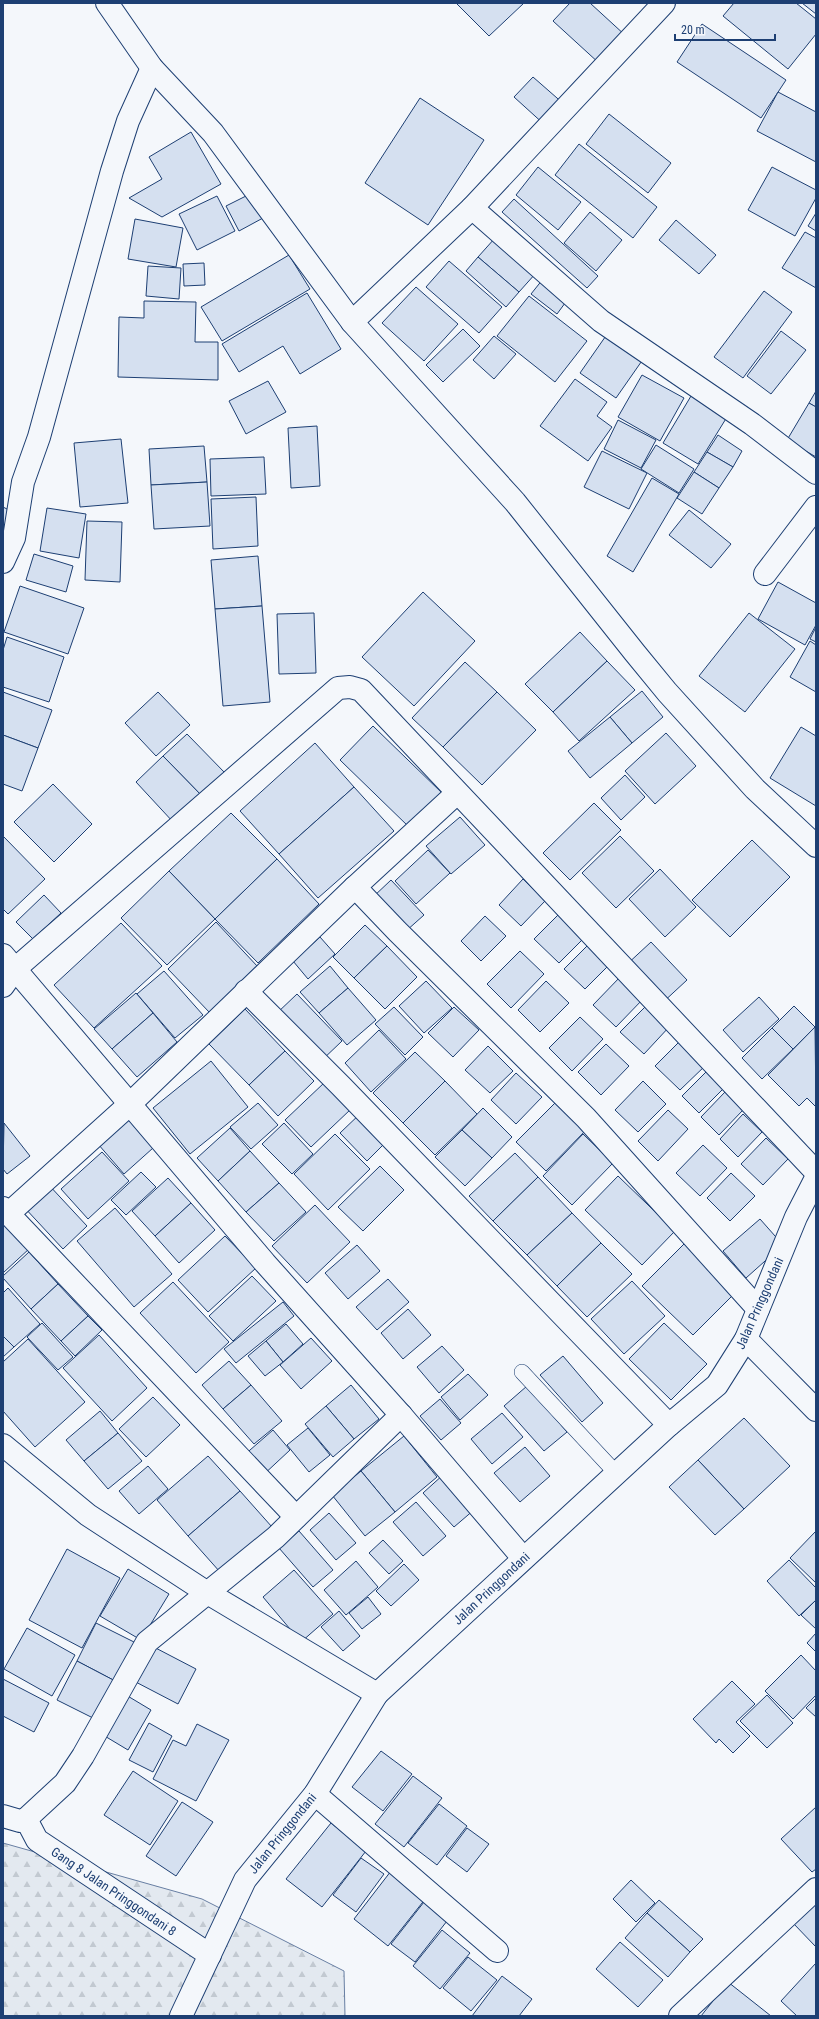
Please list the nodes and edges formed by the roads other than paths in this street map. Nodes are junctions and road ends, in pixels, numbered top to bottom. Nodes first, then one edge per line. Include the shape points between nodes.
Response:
1 (107, 3) edge
2 (664, 3) edge
3 (152, 68) junction
4 (472, 208) junction
5 (352, 322) junction
6 (816, 473) edge
7 (13, 484) edge
8 (816, 507) edge
9 (3, 562) edge
10 (765, 574) dead end
11 (457, 793) junction
12 (816, 846) edge
13 (355, 887) junction
14 (9, 962) edge
15 (3, 986) edge
16 (246, 991) junction
17 (130, 1104) junction
18 (816, 1172) edge
19 (816, 1178) edge
20 (5, 1211) edge
21 (758, 1309) junction
22 (746, 1339) junction
23 (522, 1372) dead end
24 (816, 1410) edge
25 (401, 1415) junction
26 (669, 1425) junction
27 (3, 1445) edge
28 (616, 1474) junction
29 (296, 1517) junction
30 (523, 1558) junction
31 (206, 1592) junction
32 (377, 1694) junction
33 (314, 1794) junction
34 (3, 1816) edge
35 (26, 1819) junction
36 (816, 1890) edge
37 (498, 1952) dead end
38 (210, 1955) junction
39 (181, 2016) edge
40 (680, 2016) edge

1 - 3 street
2 - 4 street
3 - 5 street via 213,133
3 - 7 street via 128,121 112,171 41,429
4 - 5 street
4 - 6 street via 601,321 752,424
5 - 12 street via 515,502 635,653 755,790
7 - 9 street via 14,538
8 - 10 street
11 - 13 street
11 - 14 street via 361,690 350,687 338,688
11 - 18 street
13 - 16 street
13 - 21 street via 586,1118
14 - 15 street
14 - 17 street
16 - 17 street
16 - 26 street
17 - 20 street
17 - 25 street via 265,1263
19 - 21 street, Jalan Pringgondani via 796,1217
20 - 29 street
21 - 22 street, Jalan Pringgondani
22 - 24 street
22 - 26 street, Jalan Pringgondani via 716,1385
23 - 28 lane
25 - 29 street
25 - 30 street
26 - 28 street, Jalan Pringgondani
27 - 31 street via 88,1515
28 - 30 street, Jalan Pringgondani
29 - 31 street via 276,1537
30 - 32 street, Jalan Pringgondani
31 - 32 street
31 - 35 street via 147,1642 65,1783
32 - 33 street, Jalan Pringgondani
33 - 37 street
33 - 38 street, Jalan Pringgondani via 245,1880
34 - 35 street via 20,1821
35 - 38 street, Gang 8 Jalan Pringgondani 8 via 37,1840
36 - 40 street
38 - 39 street, Jalan Pringgondani

